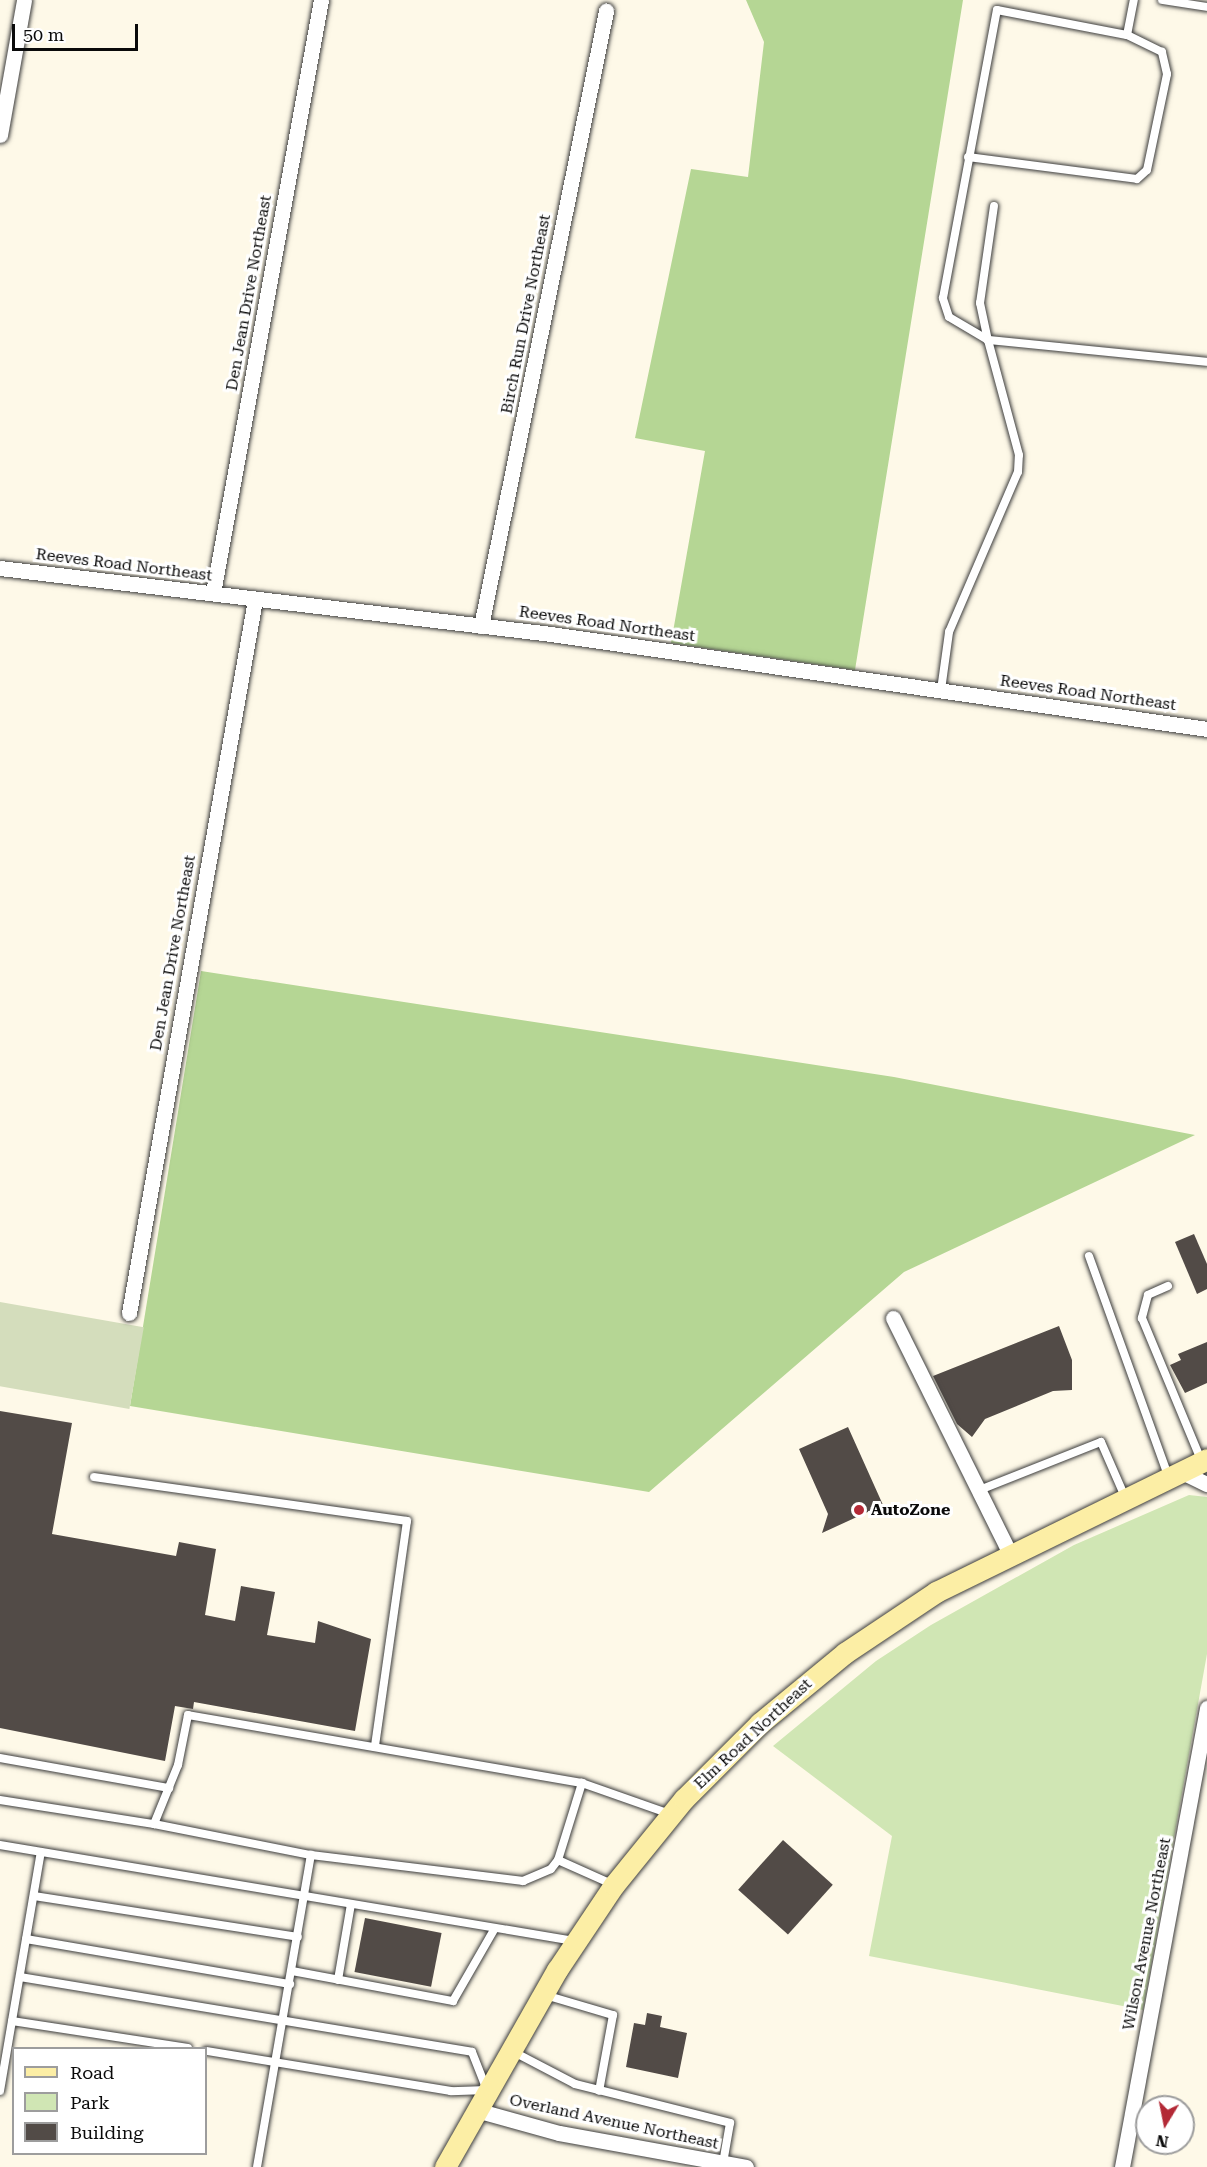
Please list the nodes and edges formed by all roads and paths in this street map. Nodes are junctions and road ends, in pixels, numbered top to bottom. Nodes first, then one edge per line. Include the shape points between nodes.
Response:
1 (24, 0) edge
2 (321, 0) edge
3 (1134, 0) edge
4 (1162, 0) edge
5 (1207, 7) edge
6 (606, 10) dead end
7 (1127, 34) junction
8 (0, 135) edge
9 (968, 157) junction
10 (994, 206) dead end
11 (988, 340) junction
12 (1207, 362) edge
13 (0, 568) edge
14 (213, 593) junction
15 (255, 600) junction
16 (481, 626) junction
17 (941, 690) junction
18 (1207, 729) edge
19 (1089, 1256) dead end
20 (1168, 1286) dead end
21 (129, 1313) dead end
22 (893, 1318) dead end
23 (1204, 1460) edge
24 (1174, 1474) junction
25 (94, 1477) dead end
26 (1207, 1485) edge
27 (982, 1489) junction
28 (1125, 1497) junction
29 (1009, 1552) junction
30 (1207, 1708) edge
31 (375, 1747) junction
32 (0, 1758) edge
33 (582, 1783) junction
34 (169, 1788) junction
35 (0, 1800) edge
36 (672, 1814) junction
37 (154, 1824) junction
38 (0, 1845) edge
39 (41, 1852) junction
40 (311, 1855) junction
41 (558, 1860) junction
42 (614, 1886) junction
43 (34, 1896) junction
44 (304, 1896) junction
45 (351, 1904) junction
46 (495, 1928) junction
47 (298, 1937) junction
48 (26, 1940) junction
49 (576, 1942) junction
50 (292, 1971) junction
51 (20, 1977) junction
52 (338, 1980) junction
53 (290, 1984) junction
54 (543, 1995) junction
55 (12, 2021) junction
56 (284, 2022) junction
57 (175, 2047) edge
58 (510, 2050) junction
59 (207, 2051) edge
60 (276, 2062) junction
61 (487, 2090) junction
62 (0, 2091) edge
63 (599, 2091) junction
64 (476, 2110) junction
65 (723, 2163) junction
66 (257, 2167) edge
67 (445, 2167) edge
68 (746, 2167) edge
69 (1122, 2167) edge

1 - 8 street
2 - 14 street, Den Jean Drive Northeast
3 - 7 lane
4 - 5 lane
6 - 16 street, Birch Run Drive Northeast
7 - 9 lane via 997,10
7 - 9 lane via 1162,52 1167,74 1147,170 1137,179
9 - 11 lane via 943,298 949,317
10 - 11 lane via 980,303
11 - 12 lane
11 - 17 lane via 1019,455 1018,472 949,632
13 - 14 street, Reeves Road Northeast
14 - 15 street, Reeves Road Northeast
15 - 16 street, Reeves Road Northeast
15 - 21 street, Den Jean Drive Northeast
16 - 17 street, Reeves Road Northeast
17 - 18 street, Reeves Road Northeast
19 - 24 lane
20 - 23 lane via 1148,1295 1142,1318
22 - 27 street
23 - 24 main road, Elm Road Northeast
24 - 26 street
24 - 28 main road, Elm Road Northeast
25 - 31 lane via 406,1521
27 - 28 lane via 1101,1442
27 - 29 street
28 - 29 main road, Elm Road Northeast
29 - 36 main road, Elm Road Northeast via 936,1592 845,1653 760,1723
30 - 69 street, Wilson Avenue Northeast
31 - 33 lane
31 - 34 lane via 188,1715
32 - 34 lane
33 - 36 lane
33 - 41 lane
34 - 37 lane
35 - 37 lane
36 - 42 main road, Elm Road Northeast
37 - 40 lane
38 - 39 lane
39 - 43 lane
39 - 44 lane
40 - 41 lane via 507,1882 537,1878
40 - 44 lane
41 - 42 lane
42 - 49 main road, Elm Road Northeast
43 - 47 lane
43 - 48 lane
44 - 45 lane
44 - 47 lane
45 - 46 lane
45 - 52 lane
46 - 49 lane
46 - 52 lane via 453,2001
47 - 50 lane
48 - 51 lane
48 - 53 lane
49 - 54 main road, Elm Road Northeast
50 - 52 lane
50 - 53 lane
51 - 55 lane
51 - 56 lane
53 - 56 lane
54 - 58 main road, Elm Road Northeast
54 - 63 lane via 613,2015
55 - 57 lane
55 - 62 lane
56 - 60 lane
56 - 61 lane via 472,2052
58 - 61 main road, Elm Road Northeast
58 - 63 lane
59 - 60 lane
60 - 61 lane via 451,2091
60 - 66 lane
61 - 64 main road, Elm Road Northeast
63 - 65 lane via 730,2123
64 - 65 street, Overland Avenue Northeast via 559,2133
64 - 67 main road, Elm Road Northeast
65 - 68 street, Overland Avenue Northeast

